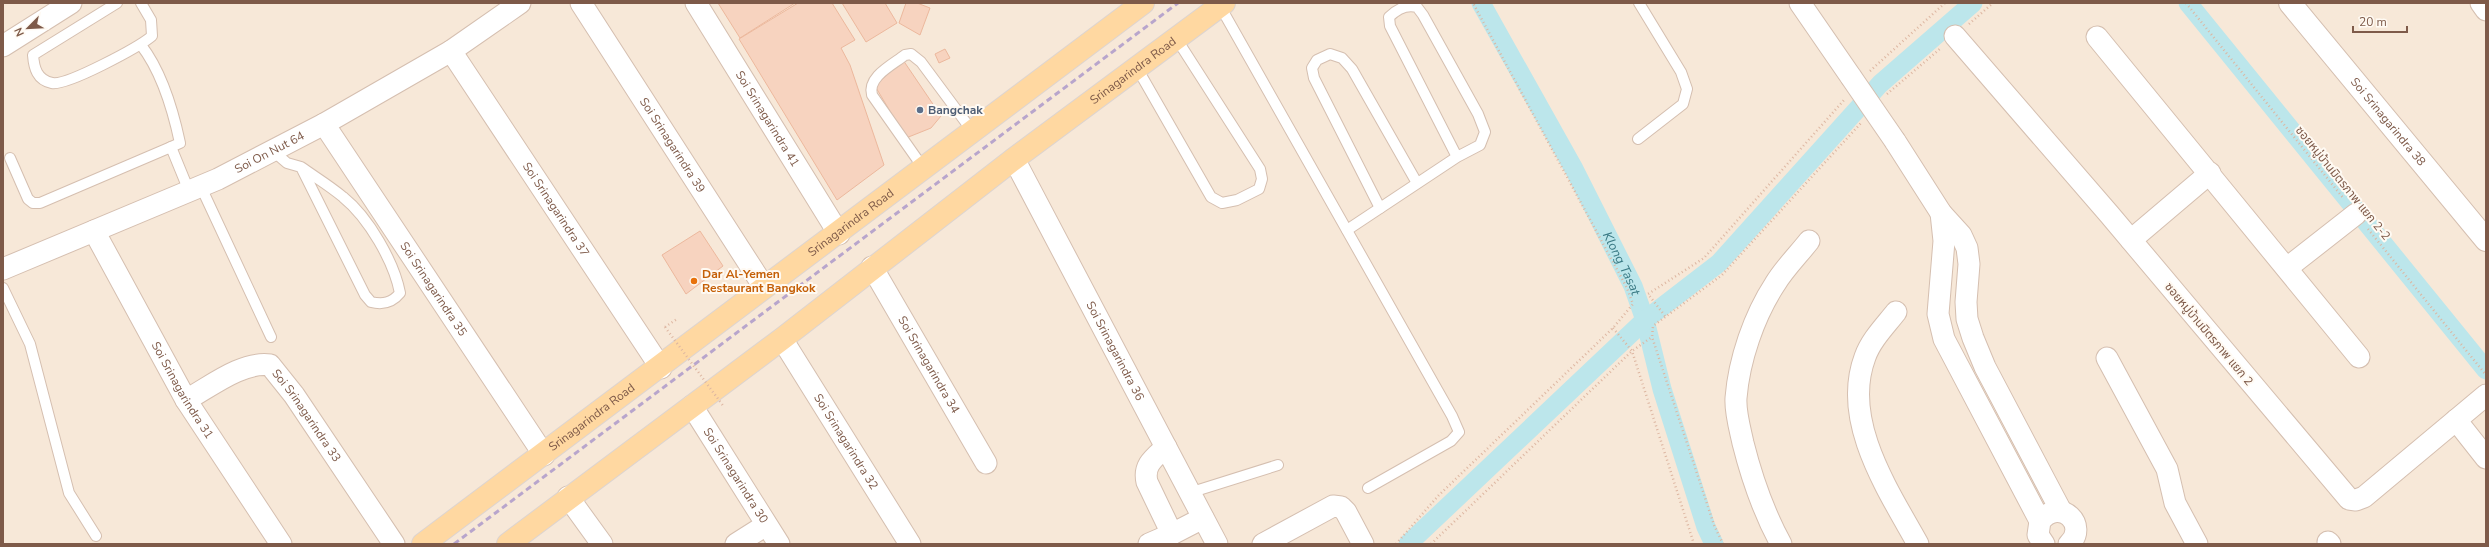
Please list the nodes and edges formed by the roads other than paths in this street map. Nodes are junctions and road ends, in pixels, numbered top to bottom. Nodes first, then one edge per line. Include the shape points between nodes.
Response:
1 (71, 3) edge
2 (117, 3) edge
3 (141, 3) edge
4 (520, 3) edge
5 (581, 3) edge
6 (696, 3) edge
7 (1143, 3) edge
8 (1639, 3) edge
9 (1800, 3) edge
10 (2290, 3) edge
11 (2481, 3) edge
12 (1222, 4) edge
13 (2486, 10) edge
14 (1955, 36) road end
15 (1176, 38) junction
16 (2097, 38) dead end
17 (141, 45) junction
18 (3, 46) edge
19 (451, 51) junction
20 (1136, 68) junction
21 (324, 124) junction
22 (973, 132) junction
23 (1638, 139) dead end
24 (171, 147) junction
25 (273, 150) junction
26 (1457, 156) junction
27 (10, 158) dead end
28 (1014, 159) junction
29 (301, 167) junction
30 (924, 170) junction
31 (2210, 173) junction
32 (1417, 183) junction
33 (195, 189) junction
34 (1380, 208) junction
35 (1941, 212) junction
36 (2356, 214) road end
37 (1347, 230) junction
38 (94, 231) junction
39 (839, 234) junction
40 (2131, 240) junction
41 (2486, 240) edge
42 (1809, 241) dead end
43 (872, 267) junction
44 (2287, 268) junction
45 (3, 269) edge
46 (764, 287) junction
47 (3, 288) edge
48 (1896, 312) dead end
49 (271, 337) dead end
50 (782, 339) junction
51 (2359, 357) dead end
52 (2107, 358) dead end
53 (661, 368) junction
54 (2486, 395) edge
55 (186, 400) junction
56 (692, 406) junction
57 (2456, 420) junction
58 (1166, 447) junction
59 (544, 455) junction
60 (2486, 458) edge
61 (986, 462) dead end
62 (1278, 465) dead end
63 (1368, 488) dead end
64 (1189, 493) junction
65 (568, 497) junction
66 (2061, 511) junction
67 (1203, 518) junction
68 (2040, 521) junction
69 (766, 524) junction
70 (1172, 534) junction
71 (96, 536) dead end
72 (281, 544) edge
73 (394, 544) edge
74 (423, 544) edge
75 (508, 544) edge
76 (602, 544) edge
77 (736, 544) edge
78 (779, 544) edge
79 (910, 544) edge
80 (1149, 544) edge
81 (1217, 544) edge
82 (1263, 544) edge
83 (1363, 544) edge
84 (1781, 544) edge
85 (1918, 544) edge
86 (2044, 544) edge
87 (2069, 544) edge
88 (2197, 544) edge

1 - 18 street
2 - 17 lane via 33,55 34,69 43,80 54,84 95,69
3 - 17 lane via 151,20 152,36
4 - 19 street, Soi On Nut 64
5 - 46 street, Soi Srinagarindra 39
6 - 39 street, Soi Srinagarindra 41
7 - 22 main road, Srinagarindra Road
8 - 23 lane via 1681,72 1687,88 1683,104
9 - 35 street, bridge via 1859,76 1895,141
10 - 41 street, Soi Srinagarindra 38
11 - 13 street
12 - 15 main road, Srinagarindra Road
12 - 37 lane
14 - 40 street, ซอยหมู่บ้านมิตรภาพ แยก 2
15 - 20 main road, Srinagarindra Road
15 - 20 lane via 1260,169 1262,179 1259,188 1237,200 1222,204 1212,197
16 - 31 street
17 - 24 lane via 160,80 176,122 180,143
19 - 21 street, Soi On Nut 64
19 - 53 street, Soi Srinagarindra 37
20 - 28 main road, Srinagarindra Road
21 - 25 street, Soi On Nut 64
21 - 59 street, Soi Srinagarindra 35
22 - 30 main road, Srinagarindra Road
22 - 30 lane via 921,62 911,54 905,55 872,81 870,88 872,95
24 - 27 lane via 33,204 28,199
24 - 33 lane
25 - 29 lane via 287,163
25 - 33 street, Soi On Nut 64
26 - 26 lane via 1390,26 1389,17 1395,11 1409,5 1417,8 1423,15 1478,114 1485,132 1480,144
26 - 32 lane
28 - 43 main road, Srinagarindra Road
28 - 58 street, Soi Srinagarindra 36
29 - 29 lane via 344,198 364,218 396,274 400,293 395,300 378,304 371,302 365,295
30 - 39 main road, Srinagarindra Road
31 - 40 street
31 - 44 street
32 - 34 lane
32 - 34 lane via 1352,69 1342,58 1330,54 1317,60 1312,68 1314,78
33 - 38 street, Soi On Nut 64
33 - 49 lane
34 - 37 lane
35 - 66 street via 1961,235 1967,248 1969,264 1966,308 1973,338 1985,367
35 - 68 street via 1944,241 1938,314 1944,339
36 - 44 street
37 - 63 lane via 1459,432 1451,441
38 - 45 street, Soi On Nut 64
38 - 55 street, Soi Srinagarindra 31
39 - 46 main road, Srinagarindra Road
40 - 57 street, ซอยหมู่บ้านมิตรภาพ แยก 2 via 2349,499 2364,497
42 - 84 street via 1775,283 1759,313 1744,355 1736,398 1739,426 1752,478 1765,515
43 - 50 main road, Srinagarindra Road
43 - 61 street, Soi Srinagarindra 34
44 - 51 street
46 - 53 main road, Srinagarindra Road
47 - 71 lane via 30,344 69,493
48 - 85 street via 1876,336 1865,356 1858,386 1860,413 1865,438
50 - 56 main road, Srinagarindra Road
50 - 79 street, Soi Srinagarindra 32
52 - 88 street via 2167,469 2175,503
53 - 59 main road, Srinagarindra Road
54 - 57 street, ซอยหมู่บ้านมิตรภาพ แยก 2
55 - 72 street, Soi Srinagarindra 31
55 - 73 street, Soi Srinagarindra 33 via 242,369 262,364 270,365 294,395
56 - 65 main road, Srinagarindra Road
56 - 69 street, Soi Srinagarindra 30
57 - 60 street
58 - 64 street, Soi Srinagarindra 36
58 - 70 street via 1148,464 1145,474
59 - 74 main road, Srinagarindra Road
62 - 64 lane
64 - 67 street, Soi Srinagarindra 36
65 - 75 main road, Srinagarindra Road
65 - 76 street
66 - 68 street via 2052,511
66 - 87 street via 2068,514 2076,528 2075,536
67 - 70 street
67 - 81 street, Soi Srinagarindra 36
68 - 86 street via 2038,535
69 - 77 street
69 - 78 street, Soi Srinagarindra 30
70 - 80 street
82 - 83 street via 1333,506 1341,507 1346,512

